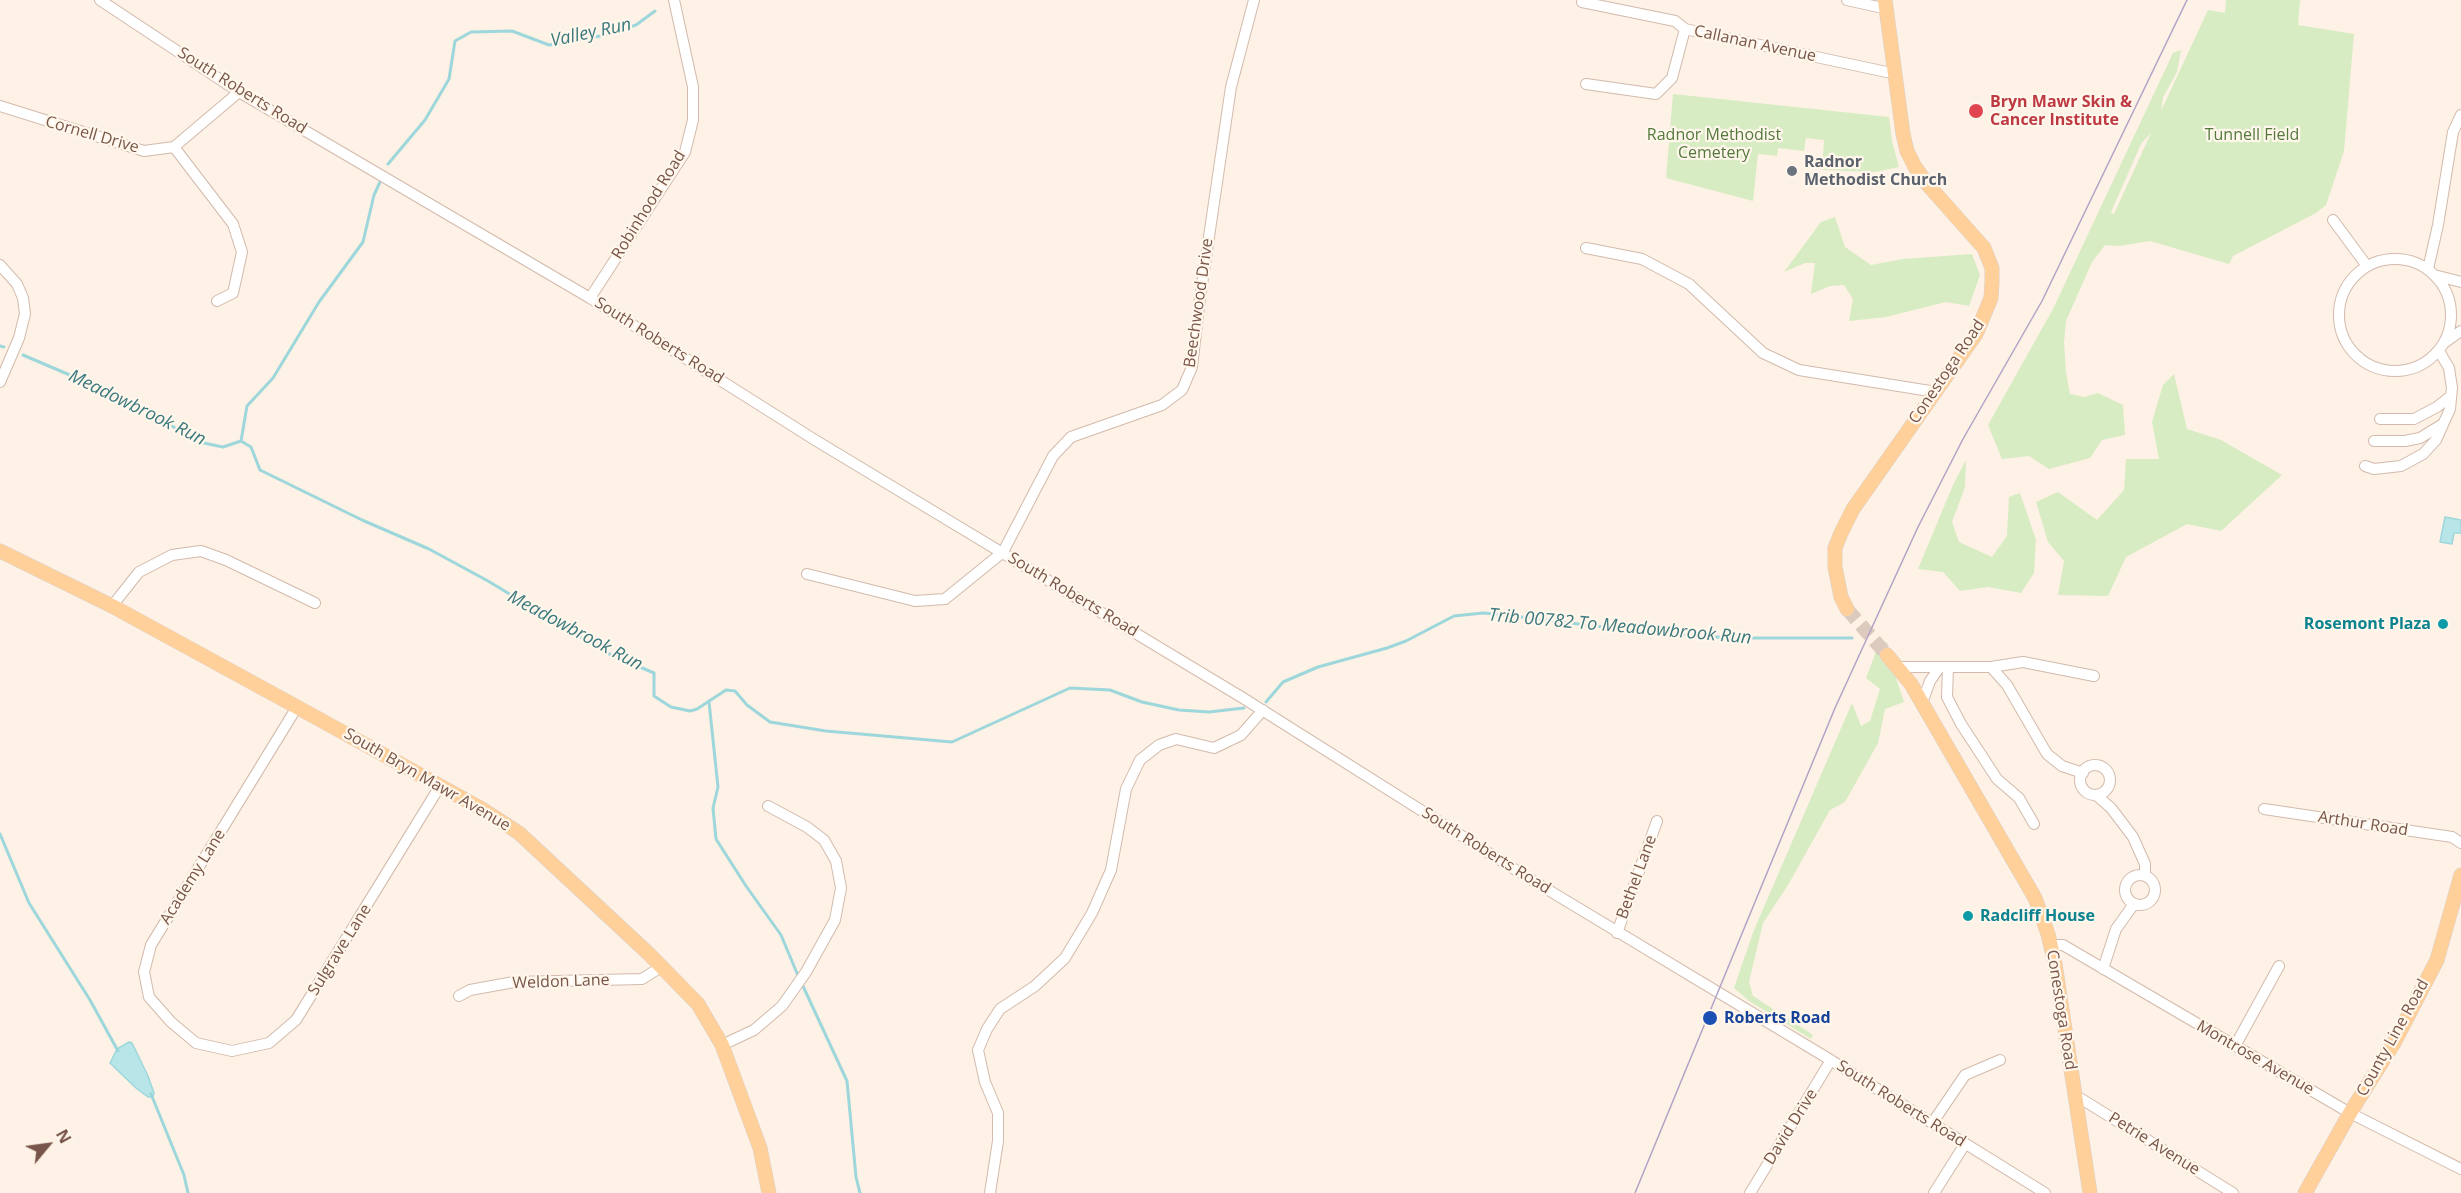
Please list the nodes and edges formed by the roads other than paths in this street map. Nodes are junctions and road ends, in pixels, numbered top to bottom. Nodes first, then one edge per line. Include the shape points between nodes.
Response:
1 (100, 0) edge
2 (674, 0) edge
3 (1254, 0) edge
4 (1847, 0) edge
5 (1582, 2) dead end
6 (1886, 4) edge
7 (1685, 29) junction
8 (1896, 74) junction
9 (1586, 84) dead end
10 (239, 92) junction
11 (0, 106) edge
12 (2461, 115) edge
13 (174, 147) junction
14 (2333, 220) dead end
15 (1586, 248) dead end
16 (0, 265) edge
17 (2367, 266) junction
18 (2431, 272) junction
19 (2461, 282) edge
20 (590, 298) junction
21 (217, 301) dead end
22 (2461, 331) edge
23 (2441, 347) junction
24 (0, 382) edge
25 (1936, 392) junction
26 (2451, 396) junction
27 (2380, 419) dead end
28 (2445, 422) junction
29 (2374, 441) dead end
30 (2365, 466) dead end
31 (0, 551) edge
32 (1003, 552) junction
33 (807, 574) dead end
34 (315, 603) dead end
35 (112, 606) junction
36 (1847, 609) tunnel mouth
37 (1887, 655) tunnel mouth
38 (1991, 666) junction
39 (1898, 668) junction
40 (1943, 668) junction
41 (2094, 676) dead end
42 (1922, 703) junction
43 (297, 707) junction
44 (1263, 710) junction
45 (2083, 773) junction
46 (440, 786) junction
47 (2096, 795) junction
48 (768, 806) dead end
49 (2264, 808) dead end
50 (1657, 821) dead end
51 (2034, 824) dead end
52 (2461, 843) edge
53 (2461, 875) edge
54 (2145, 876) junction
55 (2134, 904) junction
56 (1617, 933) junction
57 (2051, 945) junction
58 (2279, 966) dead end
59 (661, 967) junction
60 (2103, 969) junction
61 (459, 996) dead end
62 (196, 1042) joint
63 (722, 1045) junction
64 (2235, 1046) junction
65 (1831, 1060) junction
66 (2000, 1060) dead end
67 (2075, 1095) junction
68 (2350, 1113) junction
69 (1933, 1122) junction
70 (1965, 1144) junction
71 (2461, 1169) edge
72 (770, 1193) edge
73 (990, 1193) edge
74 (1750, 1193) edge
75 (1934, 1193) edge
76 (2045, 1193) edge
77 (2090, 1193) edge
78 (2233, 1193) edge
79 (2305, 1193) edge

1 - 10 street, South Roberts Road
2 - 20 street, Robinhood Road via 693,87 693,120 685,152
3 - 32 street, Beechwood Drive via 1231,87 1192,367 1182,390 1162,405 1071,437 1053,456
4 - 6 street
5 - 7 street via 1675,21
6 - 8 main road, Conestoga Road
7 - 8 street, Callanan Avenue
7 - 9 street, Callanan Avenue via 1672,78 1656,94
8 - 25 main road, Conestoga Road via 1902,134 1915,167 1970,230 1992,268 1991,297 1985,315
10 - 13 street
10 - 20 street, South Roberts Road
11 - 13 street, Cornell Drive via 144,151
12 - 18 street via 2453,132
13 - 21 street via 233,224 242,252 233,292
14 - 17 street
15 - 25 street via 1642,260 1689,284 1763,353 1799,370
16 - 24 street via 17,284 25,314
17 - 18 street via 2398,259 2414,262
17 - 23 street via 2352,278 2342,295 2338,315 2352,352 2385,371 2405,371 2424,364
18 - 19 street
18 - 23 street via 2444,286 2450,307 2450,329
20 - 32 street, South Roberts Road via 815,440
22 - 23 street
23 - 26 street via 2449,368
25 - 36 main road, Conestoga Road via 1853,509 1835,548 1834,567
26 - 27 street via 2414,419
26 - 28 street
28 - 29 street via 2420,438
28 - 30 street via 2436,440 2411,462 2387,468
31 - 35 main road, South Bryn Mawr Avenue
32 - 33 street via 945,598 915,601
32 - 44 street, South Roberts Road
34 - 35 street via 201,551 172,555 139,572
35 - 43 main road, South Bryn Mawr Avenue
37 - 39 main road, Conestoga Road
38 - 40 street
38 - 41 street via 2022,662
38 - 45 street via 2007,685 2047,754 2062,766
39 - 40 street
39 - 42 main road, Conestoga Road
40 - 42 street via 1929,681
40 - 51 street via 1947,697 1961,724 1997,779 2019,798
42 - 57 main road, Conestoga Road via 2027,881
43 - 46 main road, South Bryn Mawr Avenue
43 - 62 street, Academy Lane via 151,945 144,972 149,997
44 - 56 street, South Roberts Road
44 - 73 street via 1241,735 1214,748 1176,739 1140,760 1126,789 1112,870 1092,913 1065,958 1035,986 1000,1009 987,1029 978,1050 998,1113
45 - 47 street via 2081,787
45 - 47 street via 2094,765 2109,774 2106,790
46 - 59 main road, South Bryn Mawr Avenue via 519,833
46 - 62 street, Sulgrave Lane via 297,1020 269,1044 232,1051
47 - 54 street via 2133,837 2145,864
48 - 63 street via 824,840 836,861 841,888 835,920 782,1006 754,1030
49 - 52 street, Arthur Road via 2452,837
50 - 56 street, Bethel Lane
53 - 68 main road, County Line Road via 2437,960 2394,1043
54 - 55 street via 2153,884 2154,895 2146,903
54 - 55 street via 2133,876 2126,884 2126,896
55 - 60 street via 2116,929
56 - 65 street, South Roberts Road
57 - 60 street, Montrose Avenue via 2063,945
57 - 67 main road, Conestoga Road
58 - 64 street
59 - 61 street, Weldon Lane via 642,980 514,982 470,990
59 - 63 main road, South Bryn Mawr Avenue via 698,1004
60 - 64 street, Montrose Avenue
63 - 72 main road, South Bryn Mawr Avenue via 760,1148
64 - 68 street, Montrose Avenue
65 - 69 street, South Roberts Road
65 - 74 street, David Drive
66 - 69 street via 1965,1075
67 - 77 main road, Conestoga Road
67 - 78 street, Petrie Avenue
68 - 71 street, Montrose Avenue
68 - 79 main road, County Line Road
69 - 70 street, South Roberts Road
70 - 75 street
70 - 76 street, South Roberts Road

